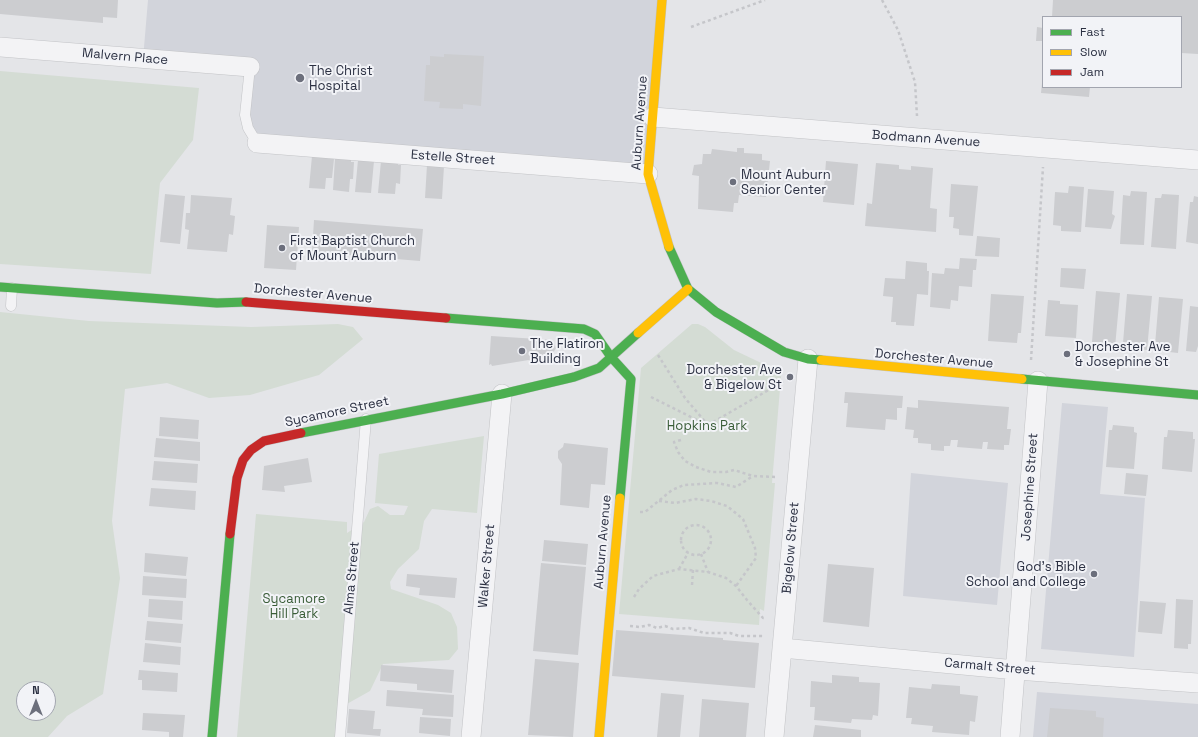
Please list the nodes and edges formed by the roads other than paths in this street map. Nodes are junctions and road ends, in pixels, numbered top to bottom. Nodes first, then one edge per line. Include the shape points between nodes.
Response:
1 (662, 0) edge
2 (0, 47) edge
3 (250, 68) joint
4 (653, 117) junction
5 (257, 143) joint
6 (1198, 160) edge
7 (648, 174) junction
8 (0, 287) edge
9 (12, 288) junction
10 (688, 289) junction
11 (11, 306) dead end
12 (611, 357) junction
13 (808, 360) junction
14 (1038, 381) junction
15 (502, 394) junction
16 (1198, 395) edge
17 (366, 419) junction
18 (782, 648) junction
19 (1016, 670) junction
20 (1198, 683) edge
21 (212, 737) edge
22 (340, 737) edge
23 (471, 737) edge
24 (598, 737) edge
25 (774, 737) edge
26 (1010, 737) edge

1 - 4 street, Auburn Avenue
2 - 3 street, Malvern Place
3 - 5 lane via 245,115 248,128
4 - 6 street, Bodmann Avenue
4 - 7 street, Auburn Avenue
5 - 7 street, Estelle Street
7 - 10 street, Auburn Avenue via 670,249
8 - 9 street, Dorchester Avenue
9 - 11 lane
9 - 12 street, Dorchester Avenue via 217,303 247,302 584,329 595,334
10 - 12 street, Sycamore Street
10 - 13 street, Dorchester Avenue via 732,323 784,352
12 - 15 street, Sycamore Street via 599,368 574,378
12 - 24 street, Auburn Avenue via 632,379
13 - 14 street, Dorchester Avenue
13 - 18 street, Bigelow Street
14 - 16 street, Dorchester Avenue
14 - 19 street, Josephine Street
15 - 17 street, Sycamore Street
15 - 23 street, Walker Street
17 - 21 street, Sycamore Street via 264,442 251,450 243,460 236,478
17 - 22 lane, Alma Street
18 - 19 street, Carmalt Street
18 - 25 street, Bigelow Street
19 - 20 street, Carmalt Street
19 - 26 street, Josephine Street

